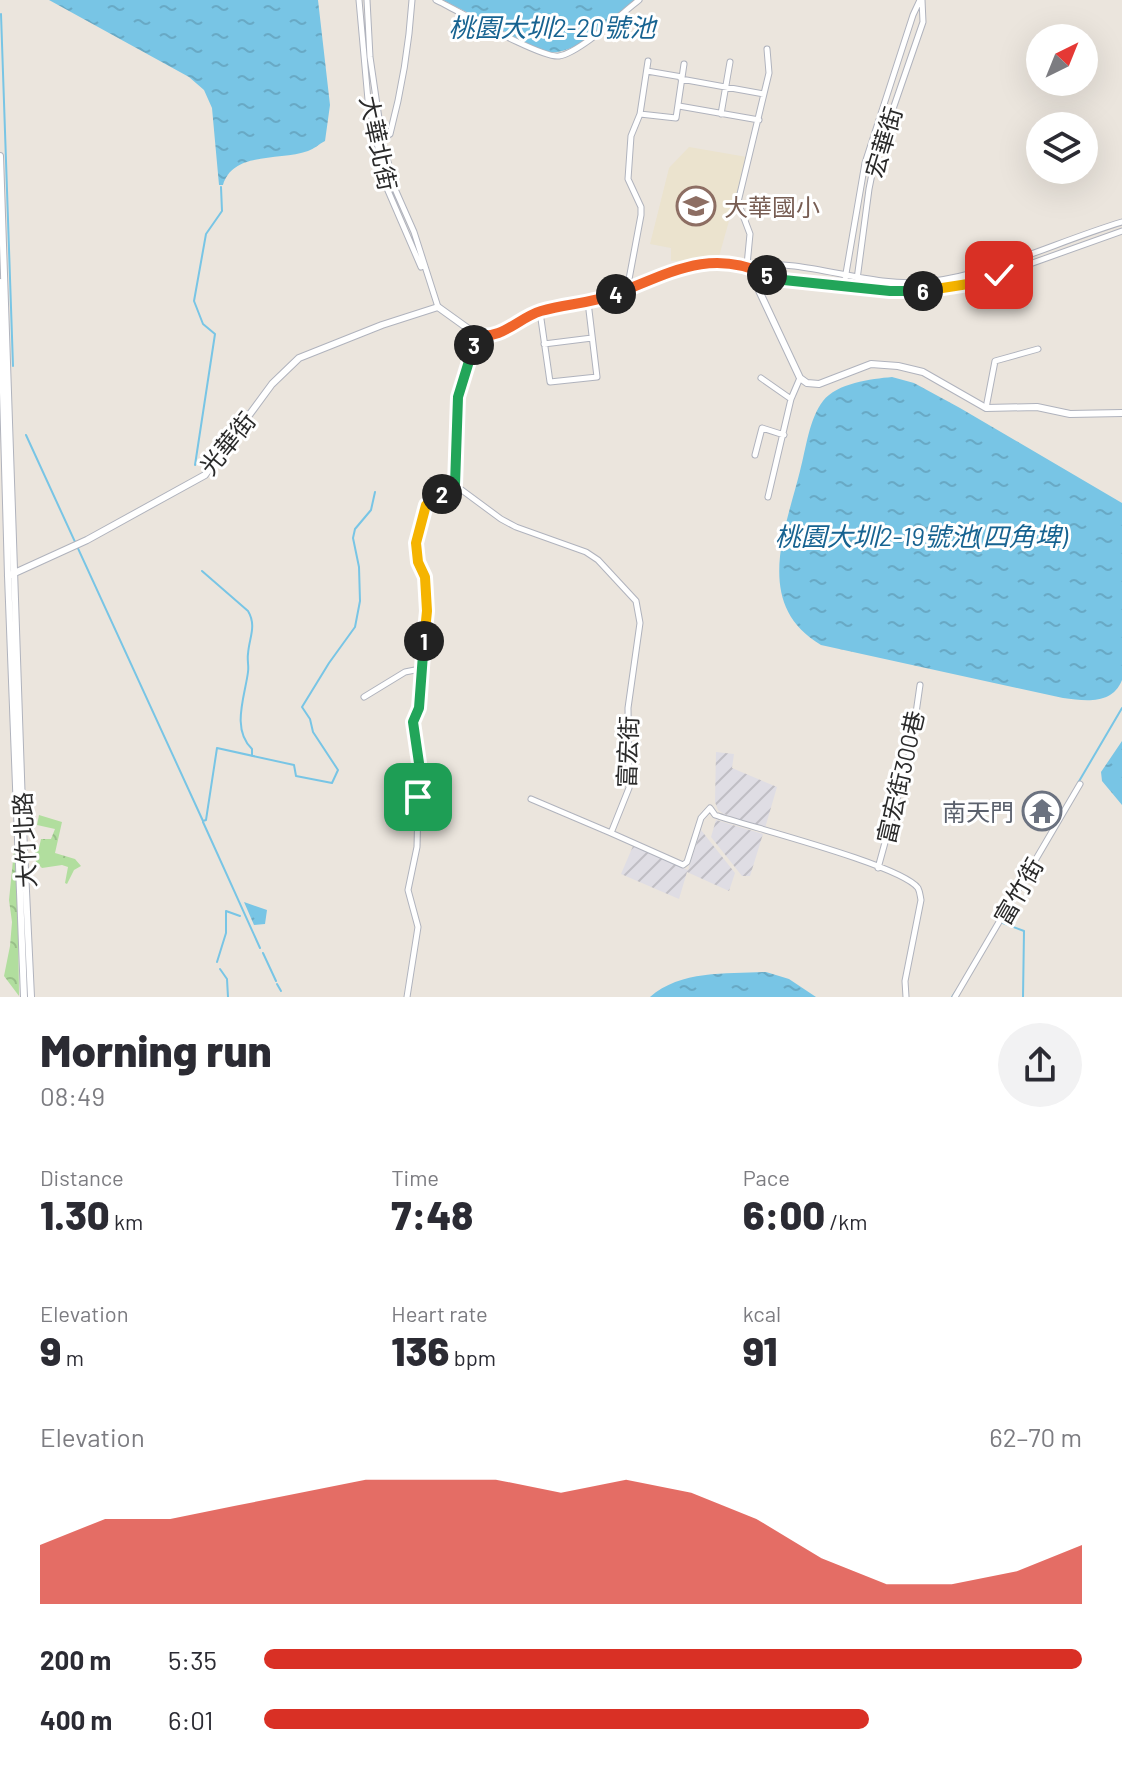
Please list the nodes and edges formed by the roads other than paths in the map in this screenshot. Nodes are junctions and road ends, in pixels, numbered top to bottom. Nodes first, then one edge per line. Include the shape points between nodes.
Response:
1 (359, 0) edge
2 (367, 0) edge
3 (412, 0) edge
4 (436, 0) edge
5 (639, 0) edge
6 (921, 0) edge
7 (767, 49) dead end
8 (648, 61) dead end
9 (730, 62) dead end
10 (684, 64) dead end
11 (647, 71) junction
12 (682, 78) junction
13 (726, 88) junction
14 (764, 94) junction
15 (885, 104) junction
16 (679, 106) junction
17 (893, 108) junction
18 (640, 114) junction
19 (721, 114) junction
20 (759, 120) junction
21 (379, 140) junction
22 (0, 156) edge
23 (865, 163) junction
24 (874, 166) junction
25 (1122, 222) edge
26 (1122, 231) edge
27 (1042, 249) junction
28 (1045, 258) junction
29 (747, 265) junction
30 (961, 274) junction
31 (845, 276) junction
32 (858, 279) junction
33 (0, 282) edge
34 (965, 284) junction
35 (844, 285) junction
36 (856, 287) junction
37 (627, 290) junction
38 (588, 302) junction
39 (438, 307) junction
40 (540, 312) junction
41 (477, 335) junction
42 (592, 338) junction
43 (544, 344) junction
44 (1038, 349) dead end
45 (761, 378) dead end
46 (800, 378) junction
47 (791, 399) junction
48 (986, 408) junction
49 (1122, 413) edge
50 (784, 435) junction
51 (755, 455) dead end
52 (455, 485) junction
53 (768, 497) dead end
54 (12, 575) junction
55 (420, 669) junction
56 (920, 685) dead end
57 (364, 697) dead end
58 (1080, 784) dead end
59 (531, 799) dead end
60 (611, 833) junction
61 (878, 868) junction
62 (24, 996) edge
63 (31, 997) edge
64 (407, 997) edge
65 (906, 997) edge
66 (955, 997) edge

1 - 21 street, 大華北街 via 368,100
2 - 21 street, 大華北街
3 - 21 street via 401,91 390,134
4 - 5 street via 557,57
6 - 15 street, 宏華街
6 - 17 street, 宏華街 via 923,22
7 - 14 street
8 - 11 street
9 - 13 street
10 - 12 street
11 - 12 street
11 - 18 street
12 - 13 street
12 - 16 street
13 - 14 street
13 - 19 street
14 - 20 street
15 - 17 street
15 - 23 street, 宏華街
16 - 18 street via 676,118
16 - 19 street
17 - 24 street, 宏華街
18 - 37 street via 631,136 628,179 641,215
19 - 20 street
20 - 29 street via 738,202 750,234
21 - 39 street, 大華北街
22 - 54 street, 大竹北路
23 - 24 street
23 - 31 street, 宏華街
24 - 32 street, 宏華街
25 - 27 street
26 - 28 street
27 - 28 street
27 - 30 street
28 - 34 street
29 - 31 street via 776,263
29 - 35 street via 774,279
29 - 37 street via 683,267
29 - 46 street
30 - 32 street via 928,282
30 - 34 street
31 - 32 street
31 - 35 street, 宏華街
32 - 36 street, 宏華街
33 - 54 street, 大竹北路
34 - 36 street via 924,291
35 - 36 street
37 - 38 street
38 - 40 street
38 - 42 street
39 - 41 street
39 - 54 street, 光華街 via 299,358 272,384 205,475 98,535
40 - 41 street via 497,335
40 - 43 street
41 - 52 street via 458,397
42 - 43 street
42 - 43 street via 597,377 550,382
44 - 48 street via 995,361
45 - 47 street
46 - 47 street
46 - 48 street via 819,384 871,364 898,366 923,372
47 - 50 street
48 - 49 street
50 - 51 street via 762,428
50 - 53 street
52 - 55 street via 426,505 416,543 427,611
52 - 60 street, 富宏街 via 516,527 586,552 636,601 640,623 628,708 629,788
54 - 62 street, 大竹北路
54 - 63 street, 大竹北路
55 - 57 street via 405,672
55 - 64 street via 419,708 413,722 419,763 417,847 408,890 418,927
56 - 61 street, 富宏街300巷 via 911,748
58 - 66 street, 富竹街
59 - 60 street
60 - 61 street via 683,865 710,808 715,815
61 - 65 street via 919,890

